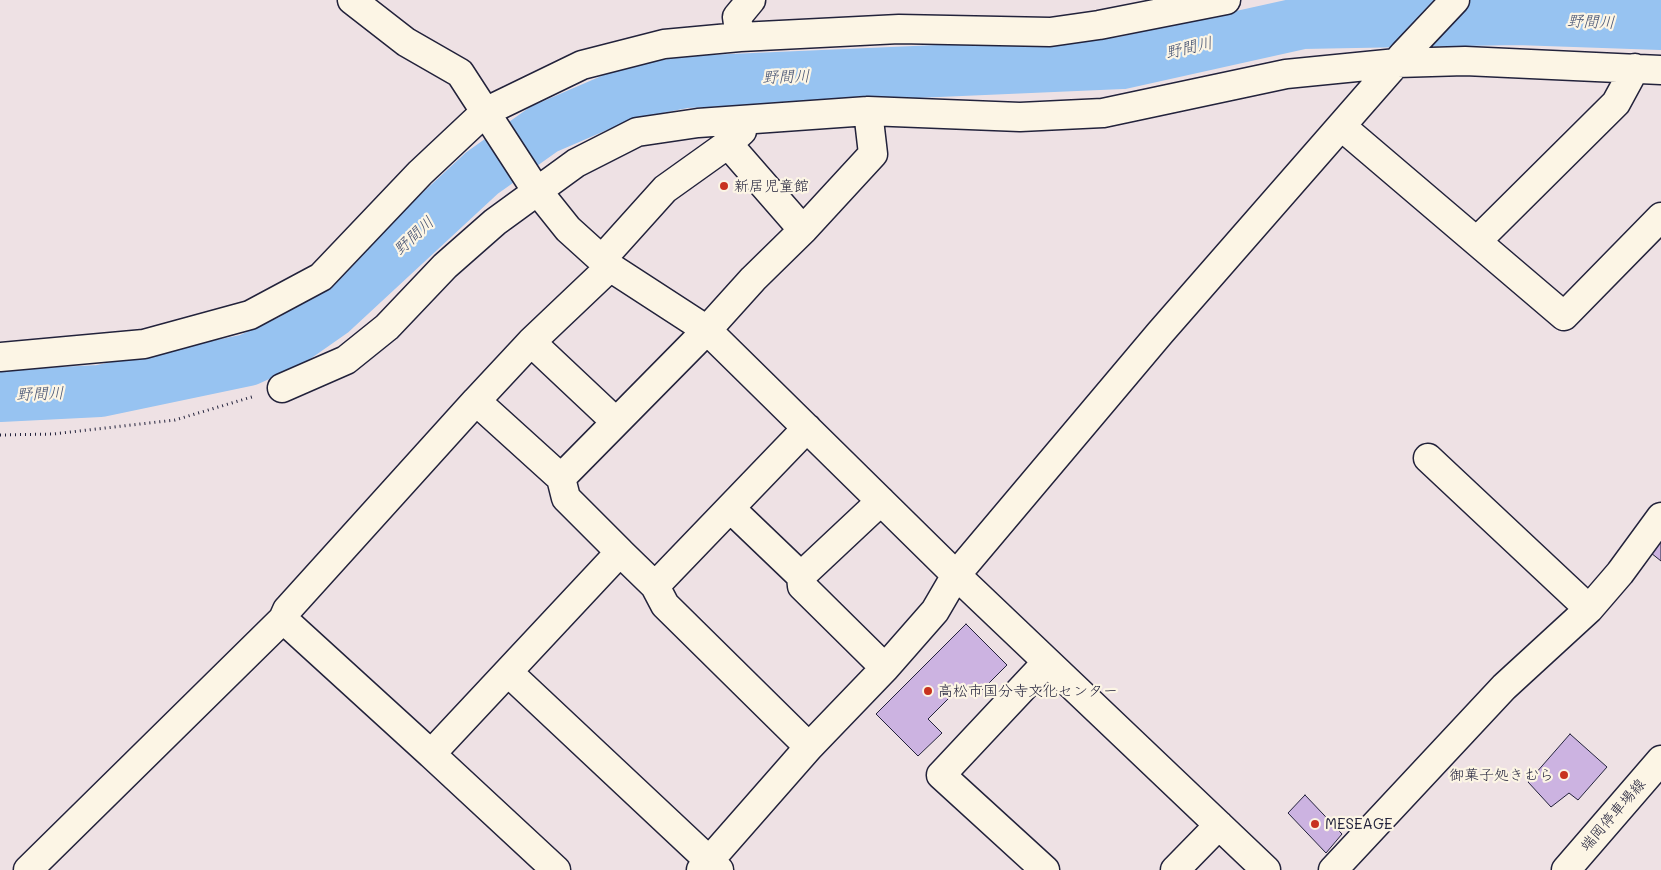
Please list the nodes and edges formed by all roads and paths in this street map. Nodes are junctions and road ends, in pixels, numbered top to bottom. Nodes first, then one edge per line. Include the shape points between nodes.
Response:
1 (352, 0) edge
2 (751, 0) edge
3 (1226, 0) edge
4 (1455, 0) edge
5 (740, 37) junction
6 (1400, 58) junction
7 (1648, 69) edge
8 (868, 111) junction
9 (489, 117) junction
10 (754, 120) junction
11 (1342, 126) junction
12 (728, 144) junction
13 (535, 188) junction
14 (1661, 217) edge
15 (803, 230) junction
16 (1477, 241) junction
17 (606, 263) junction
18 (707, 330) junction
19 (531, 342) junction
20 (0, 357) edge
21 (282, 388) joint
22 (476, 401) junction
23 (616, 422) junction
24 (807, 428) junction
25 (0, 435) edge
26 (1428, 458) dead end
27 (561, 478) junction
28 (880, 501) junction
29 (730, 508) junction
30 (1661, 517) edge
31 (620, 552) junction
32 (956, 575) junction
33 (801, 576) junction
34 (655, 586) junction
35 (1589, 610) junction
36 (283, 619) junction
37 (1047, 662) junction
38 (885, 668) junction
39 (508, 673) junction
40 (810, 747) junction
41 (431, 754) junction
42 (1661, 760) edge
43 (1218, 825) junction
44 (710, 867) edge
45 (28, 870) edge
46 (556, 870) edge
47 (1046, 870) edge
48 (1175, 870) edge
49 (1266, 870) edge
50 (1334, 870) edge
51 (1566, 870) edge

1 - 9 street via 406,42 460,73
2 - 5 street via 737,17
3 - 5 street via 1050,32 899,29
4 - 6 street
5 - 9 street via 664,44 582,65
6 - 7 street
6 - 8 street via 1286,74 1103,113 1020,117
6 - 11 street
7 - 16 street
8 - 10 street
8 - 15 street via 873,154
9 - 13 street
9 - 20 street via 420,173 321,277 250,314 144,344
10 - 12 street
10 - 13 street via 698,123 637,132
11 - 16 street
11 - 32 street via 1160,333
12 - 15 street
12 - 17 street via 665,189
13 - 17 street via 568,229
13 - 21 street via 444,266 387,327 346,360
14 - 16 street via 1564,316
15 - 18 street
17 - 18 street
17 - 19 street
18 - 23 street
18 - 24 street
19 - 22 street
19 - 23 street
21 - 25 path via 175,420 53,434
22 - 27 street
22 - 36 street via 287,610
23 - 27 street
24 - 28 street
24 - 29 street
26 - 35 street
27 - 31 street via 566,498
28 - 32 street
28 - 33 street
29 - 33 street
29 - 34 street
30 - 35 street
31 - 34 street
31 - 39 street
32 - 37 street
32 - 38 street via 935,611
33 - 38 street via 802,586
34 - 40 street via 665,605
35 - 50 street via 1504,687
36 - 41 street
36 - 45 street
37 - 43 street
37 - 47 street via 941,775
38 - 40 street
39 - 41 street
39 - 44 street
40 - 44 street
41 - 46 street
42 - 51 street, 端岡停車場線
43 - 48 street
43 - 49 street

